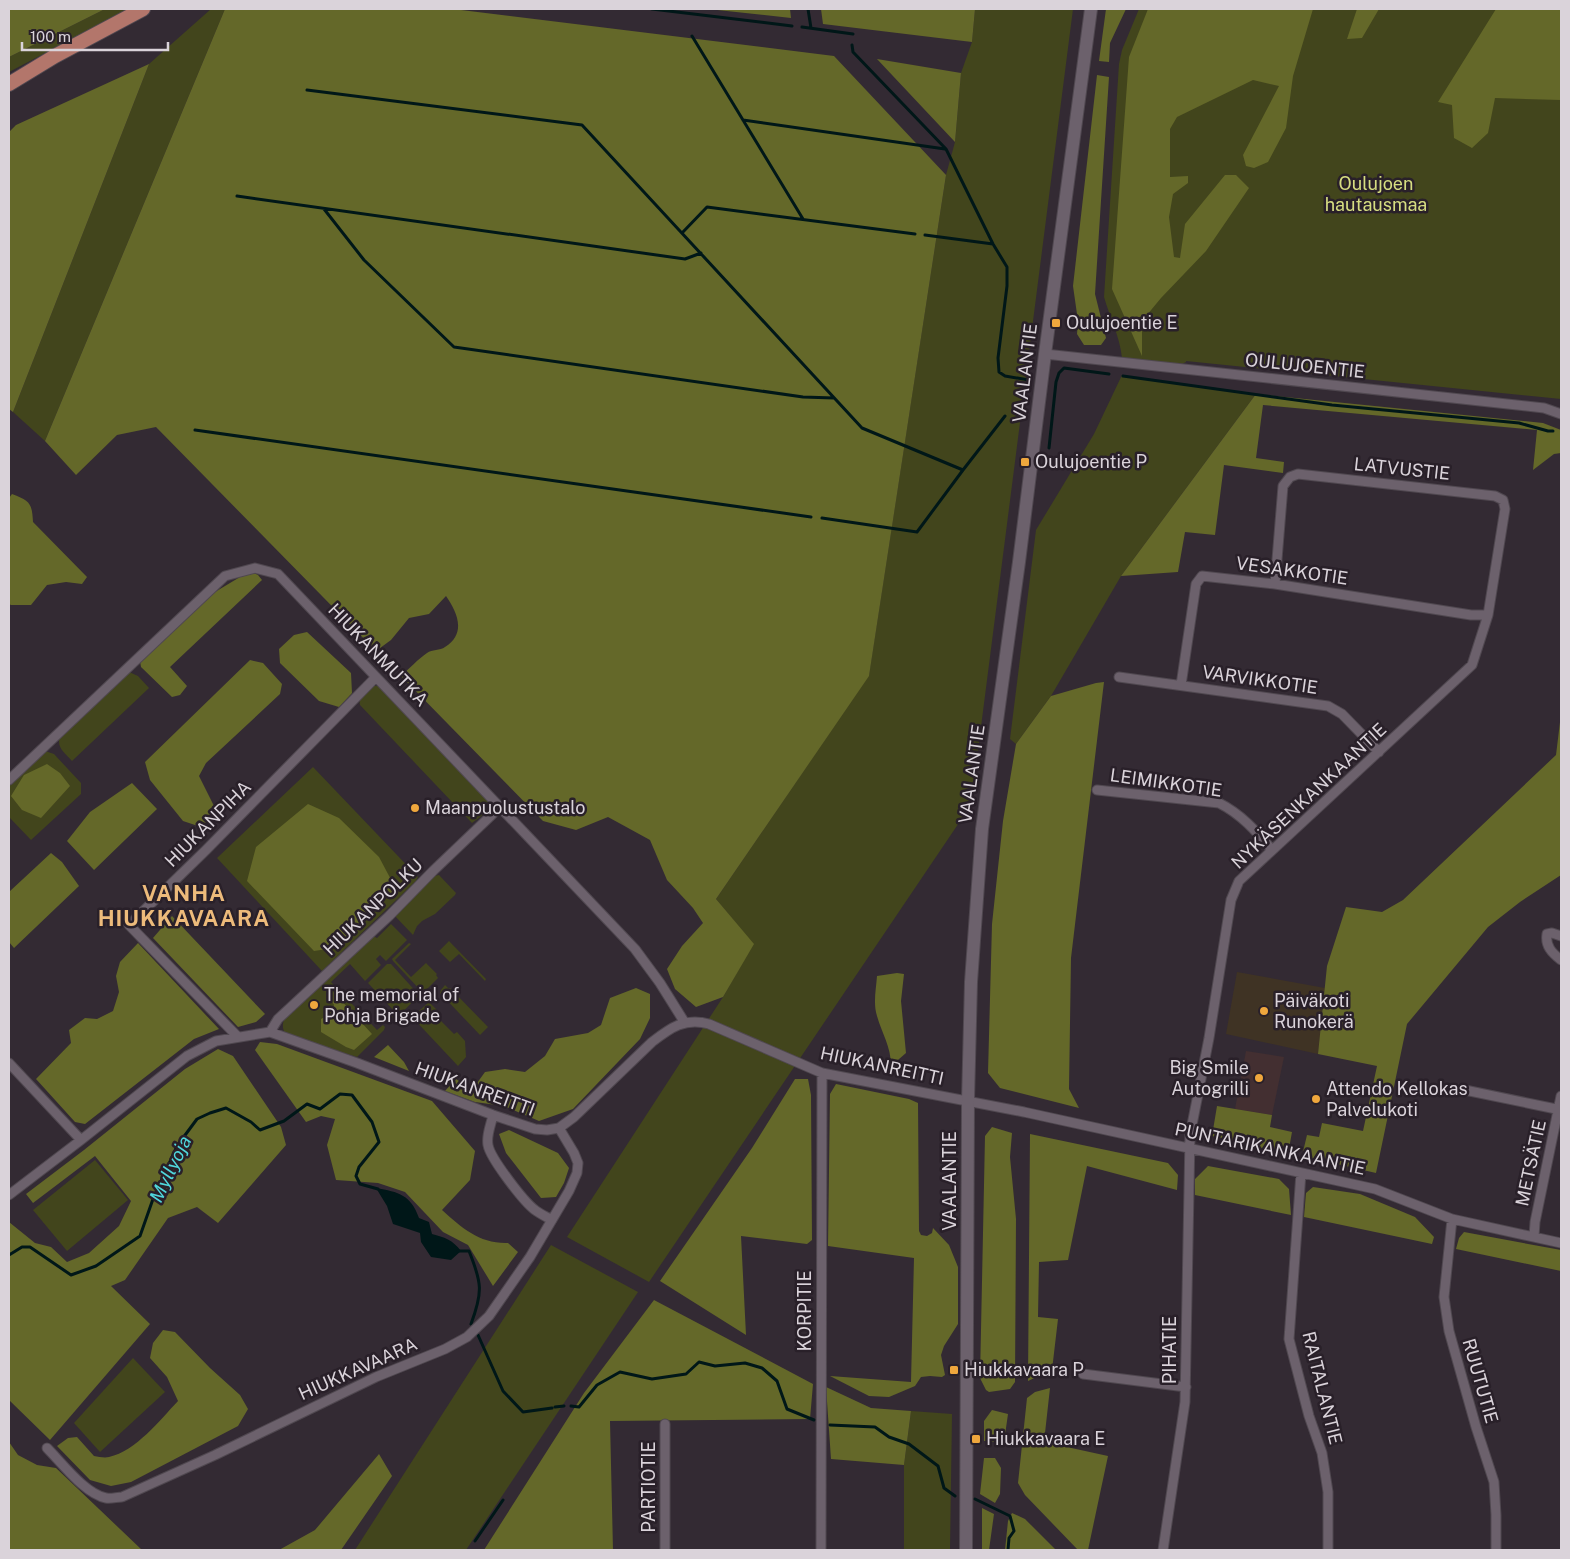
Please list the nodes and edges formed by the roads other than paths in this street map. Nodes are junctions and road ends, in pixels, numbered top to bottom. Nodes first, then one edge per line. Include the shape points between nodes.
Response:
1 (143, 9) edge
2 (1091, 9) edge
3 (55, 56) junction
4 (9, 75) edge
5 (9, 84) edge
6 (1045, 354) junction
7 (1561, 414) edge
8 (1274, 584) junction
9 (1488, 615) junction
10 (376, 677) junction
11 (1119, 677) dead end
12 (1181, 685) junction
13 (1379, 752) junction
14 (9, 780) edge
15 (1097, 790) dead end
16 (500, 807) junction
17 (1272, 850) junction
18 (1561, 936) edge
19 (1561, 960) edge
20 (685, 1023) junction
21 (270, 1032) junction
22 (238, 1037) junction
23 (9, 1063) edge
24 (822, 1073) junction
25 (1460, 1089) dead end
26 (1561, 1096) edge
27 (968, 1101) junction
28 (1560, 1109) edge
29 (493, 1115) junction
30 (559, 1128) junction
31 (81, 1140) junction
32 (1189, 1148) junction
33 (1301, 1173) junction
34 (9, 1195) edge
35 (1452, 1219) junction
36 (552, 1220) junction
37 (1534, 1237) junction
38 (1561, 1243) edge
39 (1084, 1374) dead end
40 (1186, 1387) junction
41 (665, 1424) dead end
42 (47, 1448) dead end
43 (665, 1550) edge
44 (821, 1550) edge
45 (966, 1550) edge
46 (1163, 1550) edge
47 (1328, 1550) edge
48 (1496, 1550) edge

1 - 3 main road
2 - 6 street, VAALANTIE
3 - 4 main road
3 - 5 main road
6 - 7 street, OULUJOENTIE via 1544,408
6 - 27 street, VAALANTIE via 982,829 971,982
8 - 9 street, VESAKKOTIE
8 - 9 street, LATVUSTIE via 1283,486 1290,477 1298,474 1495,496 1503,500 1505,510
8 - 12 street, VESAKKOTIE via 1202,576 1196,584
9 - 13 street, NYKÄSENKANKAANTIE via 1472,665
10 - 14 street, HIUKANMUTKA via 278,574 255,568 225,576
10 - 16 street, HIUKANMUTKA
10 - 22 street, HIUKANPIHA via 129,925
11 - 12 street, VARVIKKOTIE
12 - 13 street, VARVIKKOTIE via 1328,706 1342,714
13 - 17 street, NYKÄSENKANKAANTIE
15 - 17 street, LEIMIKKOTIE via 1219,803 1240,816
16 - 20 street, HIUKANMUTKA via 635,949
16 - 21 street, HIUKANPOLKU via 278,1019
17 - 32 street, NYKÄSENKANKAANTIE via 1240,881 1231,900
18 - 19 street via 1547,934 1546,941 1549,949
20 - 24 street, HIUKANREITTI via 709,1024
20 - 30 street, HIUKANREITTI via 652,1042
21 - 22 street, HIUKANREITTI
21 - 29 street, HIUKANREITTI
22 - 31 street, HIUKANREITTI via 216,1041 187,1056
23 - 31 street
24 - 27 street, HIUKANREITTI
24 - 44 street, KORPITIE
25 - 28 street
26 - 28 street, METSÄTIE
27 - 32 street, PUNTARIKANKAANTIE
27 - 45 street, VAALANTIE
28 - 37 street, METSÄTIE
29 - 30 street, HIUKANREITTI via 535,1129
29 - 36 street via 487,1137 493,1158 526,1202
30 - 36 street, HIUKKAVAARA via 574,1153 578,1172
31 - 34 street, HIUKANREITTI
32 - 33 street, PUNTARIKANKAANTIE
32 - 40 street, PIHATIE
33 - 35 street, PUNTARIKANKAANTIE via 1375,1189
33 - 47 street, RAITALANTIE via 1289,1339 1322,1453 1328,1492
35 - 37 street, PUNTARIKANKAANTIE
35 - 48 street, RUUTUTIE via 1444,1298 1449,1331 1494,1482
36 - 42 street, HIUKKAVAARA via 489,1316 467,1337 215,1455 122,1496 106,1498 85,1487
37 - 38 street, PUNTARIKANKAANTIE
39 - 40 street
40 - 46 street, PIHATIE
41 - 43 street, PARTIOTIE

